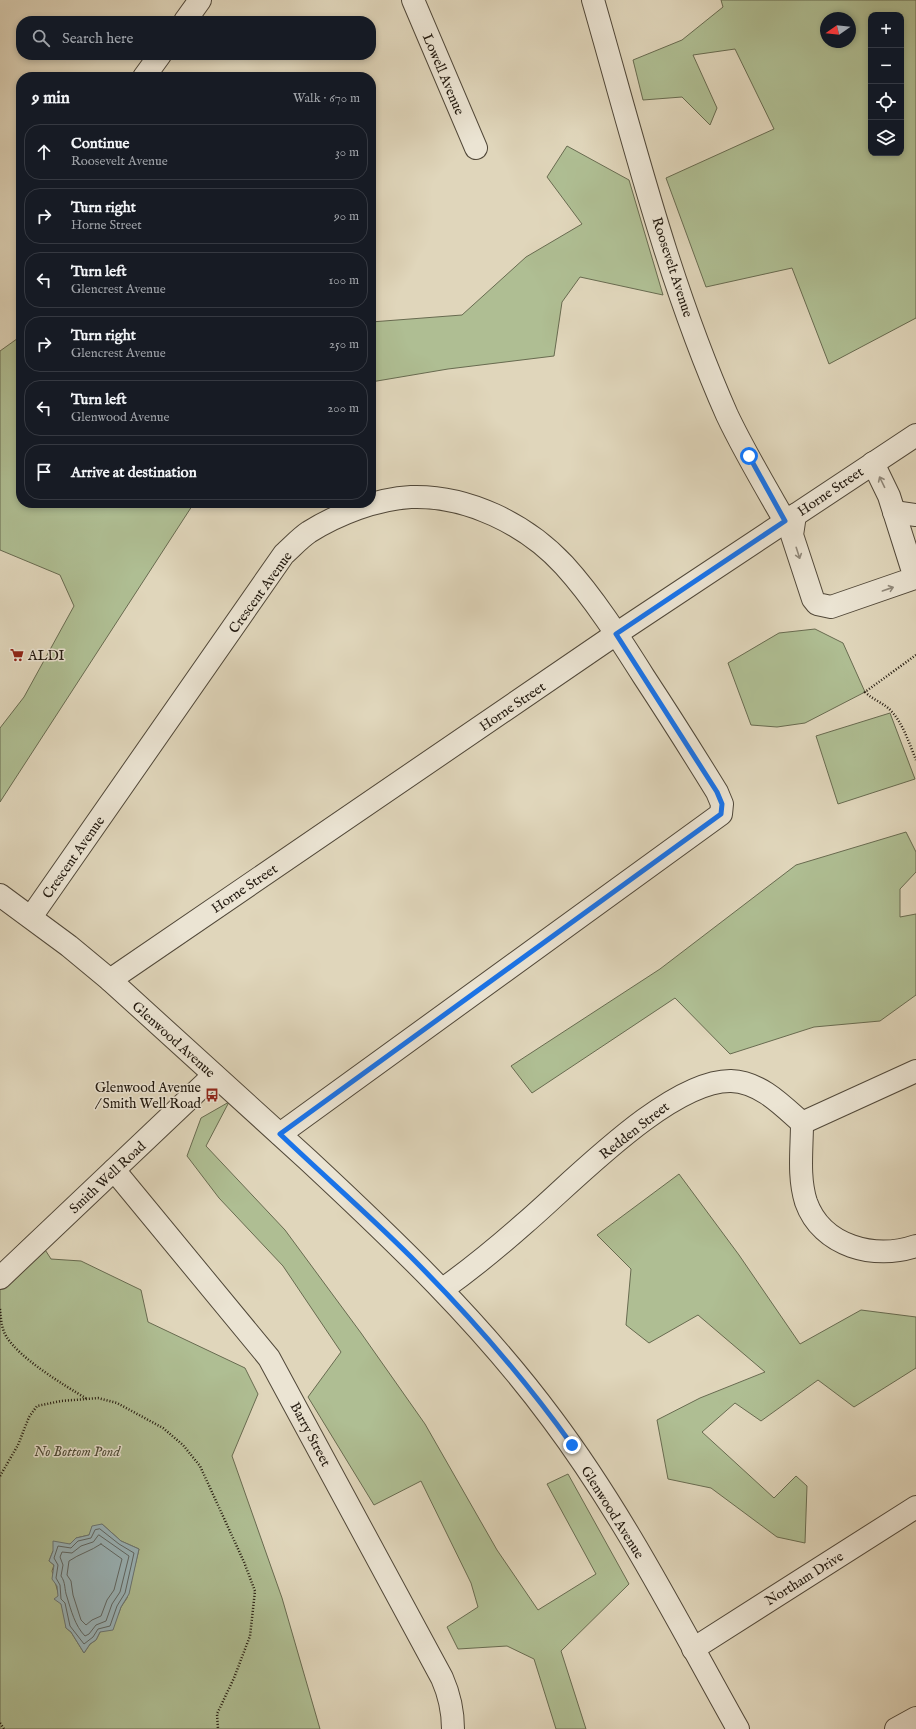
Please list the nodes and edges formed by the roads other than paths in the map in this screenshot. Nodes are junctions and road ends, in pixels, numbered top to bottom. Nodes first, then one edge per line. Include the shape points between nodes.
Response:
1 (200, 0) edge
2 (413, 0) edge
3 (593, 0) edge
4 (189, 16) edge
5 (156, 60) edge
6 (148, 72) edge
7 (476, 148) dead end
8 (916, 435) edge
9 (873, 463) junction
10 (376, 503) edge
11 (361, 508) edge
12 (894, 512) junction
13 (916, 515) edge
14 (790, 518) junction
15 (915, 581) edge
16 (616, 634) junction
17 (0, 895) edge
18 (31, 917) junction
19 (110, 980) junction
20 (916, 1071) edge
21 (214, 1075) junction
22 (802, 1123) junction
23 (280, 1134) junction
24 (114, 1170) junction
25 (916, 1246) edge
26 (0, 1278) edge
27 (443, 1290) junction
28 (916, 1507) edge
29 (693, 1649) junction
30 (916, 1718) edge
31 (452, 1729) edge
32 (738, 1729) edge
33 (896, 1729) edge

1 - 4 street
2 - 7 street, Lowell Avenue
3 - 14 street, Roosevelt Avenue via 682,299 705,361 728,416
5 - 6 street
8 - 9 street, Horne Street
12 -> 9 street
9 - 14 street, Horne Street
10 - 16 street, Crescent Avenue via 411,497 446,500 480,509 512,524 563,564
11 - 18 street, Crescent Avenue via 308,533 284,554
12 - 13 street
12 - 15 street
14 -> 15 street via 792,535 817,604 832,607
14 - 16 street, Horne Street
16 - 19 street, Horne Street
16 - 23 street, Crescent Avenue via 717,792 722,804 721,814
17 - 18 street, Glenwood Avenue
18 - 19 street, Glenwood Avenue
19 - 21 street, Glenwood Avenue
20 - 22 street
21 - 23 street, Glenwood Avenue
21 - 24 street, Smith Well Road
22 - 25 street via 803,1185 806,1202 814,1218 825,1231 858,1250 888,1253
22 - 27 street, Redden Street via 764,1091 748,1084 716,1082 684,1094 655,1111 525,1224
23 - 27 street, Glenwood Avenue via 390,1236
24 - 26 street, Smith Well Road
24 - 31 street, Barry Street via 269,1358 442,1678 450,1695
27 - 29 street, Glenwood Avenue via 507,1363 572,1445 645,1563
28 - 29 street, Northam Drive
29 - 32 street, Glenwood Avenue
30 - 33 street

